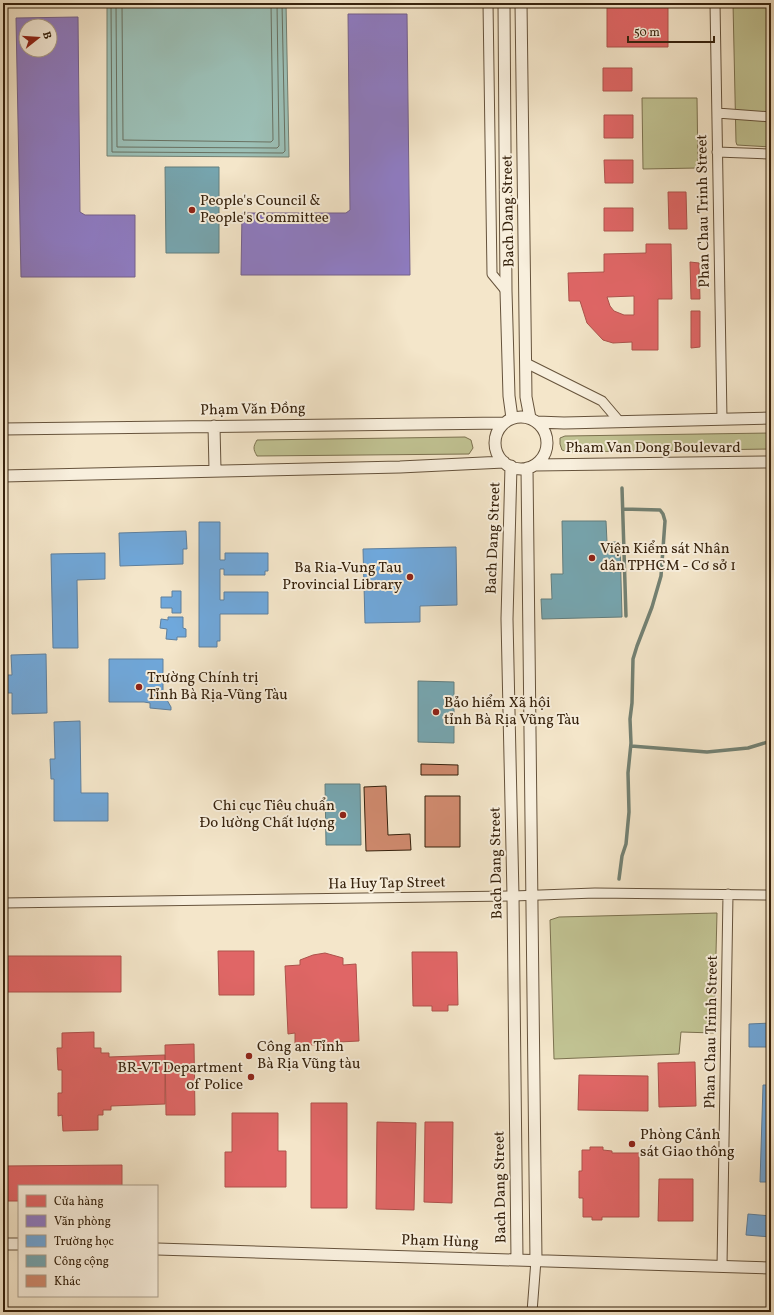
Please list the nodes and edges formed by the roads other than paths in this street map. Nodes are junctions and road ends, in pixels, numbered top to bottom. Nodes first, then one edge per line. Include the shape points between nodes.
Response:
1 (488, 3) edge
2 (504, 3) edge
3 (521, 3) edge
4 (715, 3) edge
5 (717, 113) junction
6 (771, 117) edge
7 (717, 152) junction
8 (771, 154) edge
9 (506, 291) junction
10 (526, 363) junction
11 (771, 418) edge
12 (722, 419) junction
13 (508, 420) junction
14 (533, 420) junction
15 (619, 421) junction
16 (214, 426) junction
17 (3, 429) edge
18 (771, 462) edge
19 (507, 464) junction
20 (531, 466) junction
21 (216, 470) junction
22 (3, 476) edge
23 (728, 894) junction
24 (771, 895) edge
25 (513, 896) junction
26 (532, 896) junction
27 (3, 903) edge
28 (3, 1244) edge
29 (18, 1244) edge
30 (158, 1248) edge
31 (517, 1259) junction
32 (536, 1260) junction
33 (722, 1266) junction
34 (771, 1268) edge
35 (532, 1312) edge

1 - 9 street, Bach Dang Street via 492,274
2 - 9 street, Bach Dang Street
3 - 10 street, Bach Dang Street
4 - 5 street, Phan Chau Trinh Street
5 - 6 street
5 - 7 street, Phan Chau Trinh Street
7 - 8 street
7 - 12 street, Phan Chau Trinh Street
9 - 13 street, Bach Dang Street
10 - 14 street, Bach Dang Street via 526,396
10 - 15 street via 602,401
11 - 12 street, Pham Van Dong Boulevard
12 - 15 street, Pham Van Dong Boulevard
13 - 14 street via 521,416
13 - 16 street, Phạm Văn Đồng
13 - 19 street via 499,429 496,438 498,455
14 - 15 street, Pham Van Dong Boulevard via 564,423
14 - 20 street via 543,428 547,444 546,452 541,459
16 - 17 street, Phạm Văn Đồng
16 - 21 street
18 - 20 street, Pham Van Dong Boulevard
19 - 20 street via 519,469
19 - 21 street
19 - 25 street, Bach Dang Street via 507,619
20 - 26 street, Bach Dang Street
21 - 22 street
23 - 24 street, Ha Huy Tap Street
23 - 26 street, Ha Huy Tap Street via 595,893
23 - 33 street, Phan Chau Trinh Street
25 - 26 street, Ha Huy Tap Street
25 - 27 street, Ha Huy Tap Street
25 - 31 street, Bach Dang Street
26 - 32 street, Bach Dang Street
28 - 29 street
30 - 31 street, Phạm Hùng
31 - 32 street, Phạm Hùng
32 - 33 street, Phạm Hùng
32 - 35 street
33 - 34 street, Phạm Hùng

